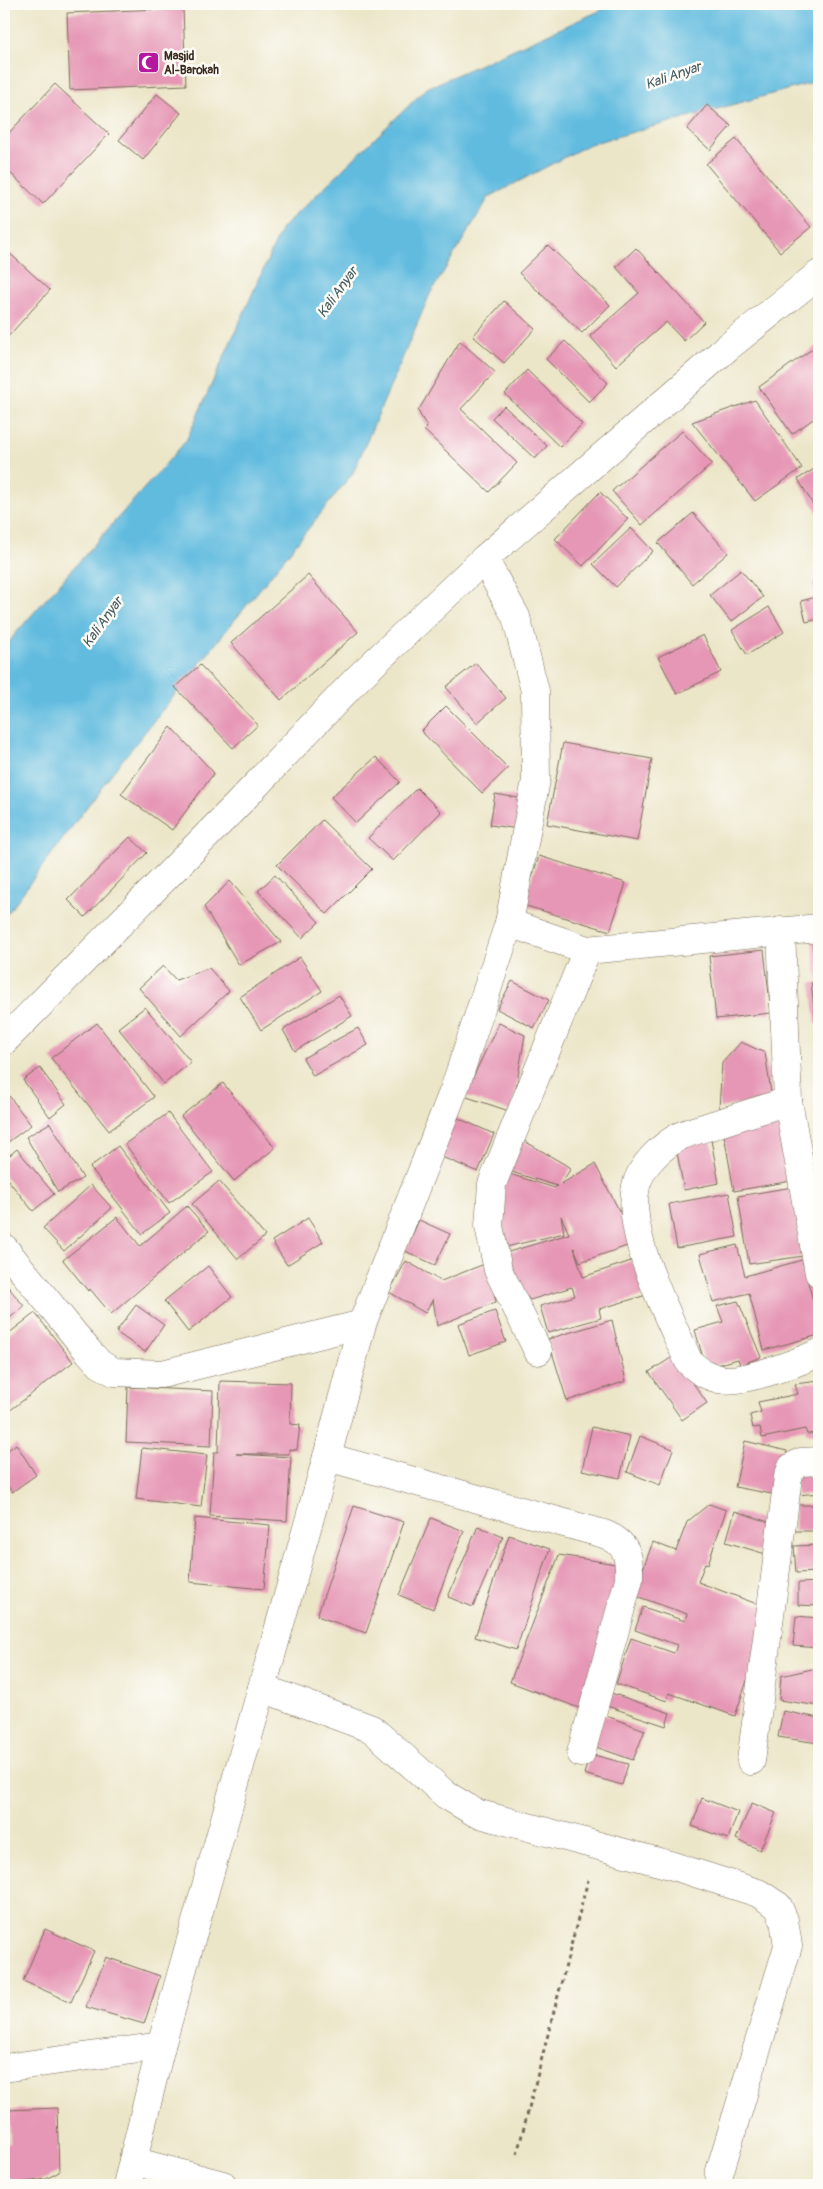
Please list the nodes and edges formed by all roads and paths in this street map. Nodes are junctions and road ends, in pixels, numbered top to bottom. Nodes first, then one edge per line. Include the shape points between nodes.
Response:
1 (819, 274) edge
2 (484, 558) junction
3 (508, 923) junction
4 (819, 928) edge
5 (781, 931) junction
6 (587, 950) junction
7 (4, 1041) edge
8 (788, 1101) junction
9 (4, 1248) edge
10 (819, 1273) edge
11 (362, 1324) junction
12 (538, 1351) dead end
13 (819, 1353) edge
14 (327, 1457) junction
15 (819, 1461) edge
16 (262, 1688) junction
17 (581, 1752) dead end
18 (751, 1760) dead end
19 (597, 1845) junction
20 (161, 2046) junction
21 (4, 2068) edge
22 (517, 2154) dead end
23 (130, 2173) edge
24 (719, 2174) dead end
25 (223, 2185) edge

1 - 2 street via 728,347
2 - 3 street via 516,617 535,691 536,780
2 - 7 street via 356,680
3 - 6 street
3 - 11 street via 455,1087
4 - 5 street
5 - 6 street
5 - 8 street
6 - 12 street via 492,1184 489,1226 498,1270
8 - 10 street
8 - 13 street via 681,1136 661,1149 642,1172 636,1186 637,1230 645,1259 689,1362 702,1373 720,1379 742,1379
9 - 11 street via 88,1351 100,1364 114,1372 162,1374
11 - 14 street
14 - 16 street
14 - 17 street via 604,1534 614,1538 628,1552 629,1579
15 - 18 street via 801,1462 792,1467 788,1477
16 - 19 street via 372,1729 446,1795 476,1813
16 - 20 street
19 - 22 path
19 - 24 street via 758,1893 778,1906 784,1920 788,1946
20 - 21 street
20 - 23 street
23 - 25 street

